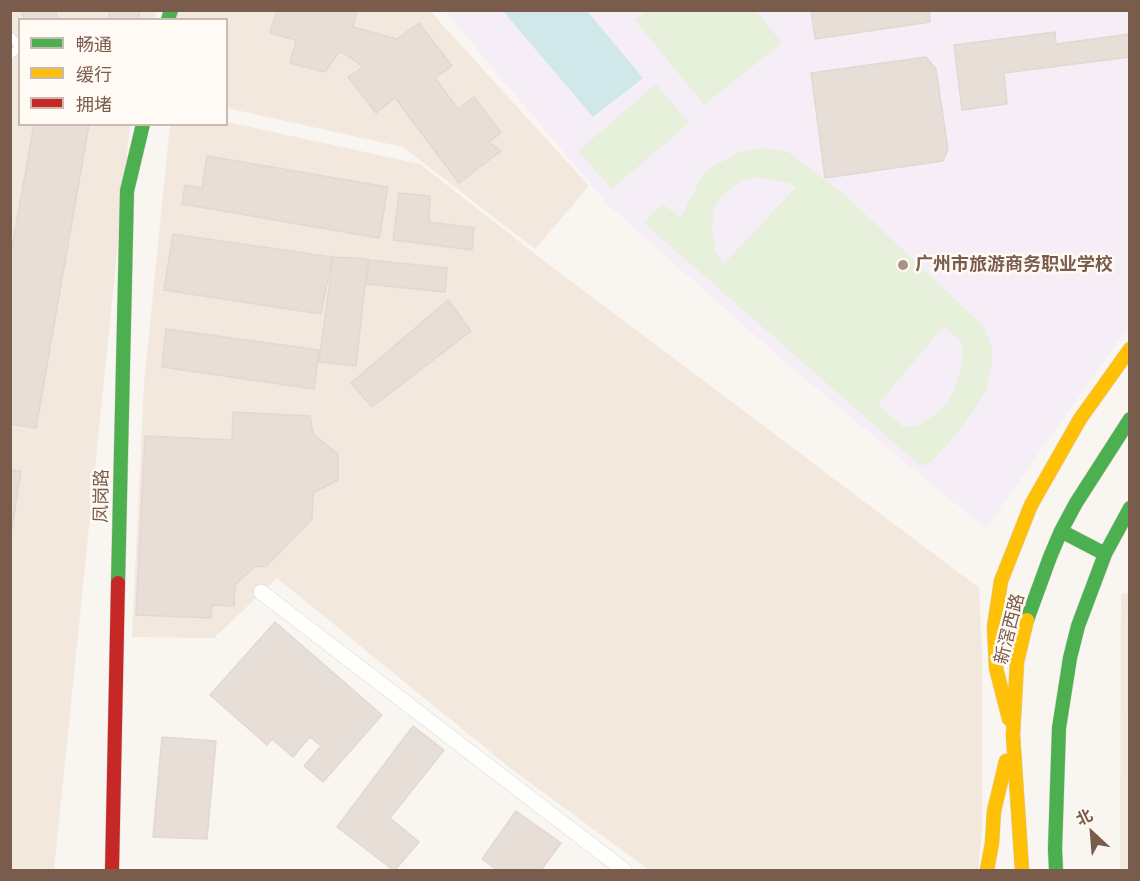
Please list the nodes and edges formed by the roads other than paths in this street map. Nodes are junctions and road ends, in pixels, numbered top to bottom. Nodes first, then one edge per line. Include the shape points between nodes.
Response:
1 (143, 126) edge
2 (1130, 349) edge
3 (1130, 419) edge
4 (1130, 508) edge
5 (1061, 531) junction
6 (1105, 554) junction
7 (261, 592) dead end
8 (1013, 735) junction
9 (1055, 849) junction
10 (112, 870) edge
11 (624, 870) edge
12 (987, 870) edge
13 (1022, 870) edge
14 (1056, 870) edge
15 (1063, 870) edge

1 - 10 main road, 凤岗路 via 127,191
2 - 8 main road via 1080,419 1031,505 1001,581 994,627 996,668
3 - 5 main road, 新滘西路
4 - 6 main road
5 - 6 main road
5 - 8 main road, 新滘西路 via 1027,621 1017,662
6 - 9 main road via 1070,658 1059,728
7 - 11 street
8 - 12 main road via 994,811
8 - 13 main road, 新滘西路
9 - 14 main road
9 - 15 main road

